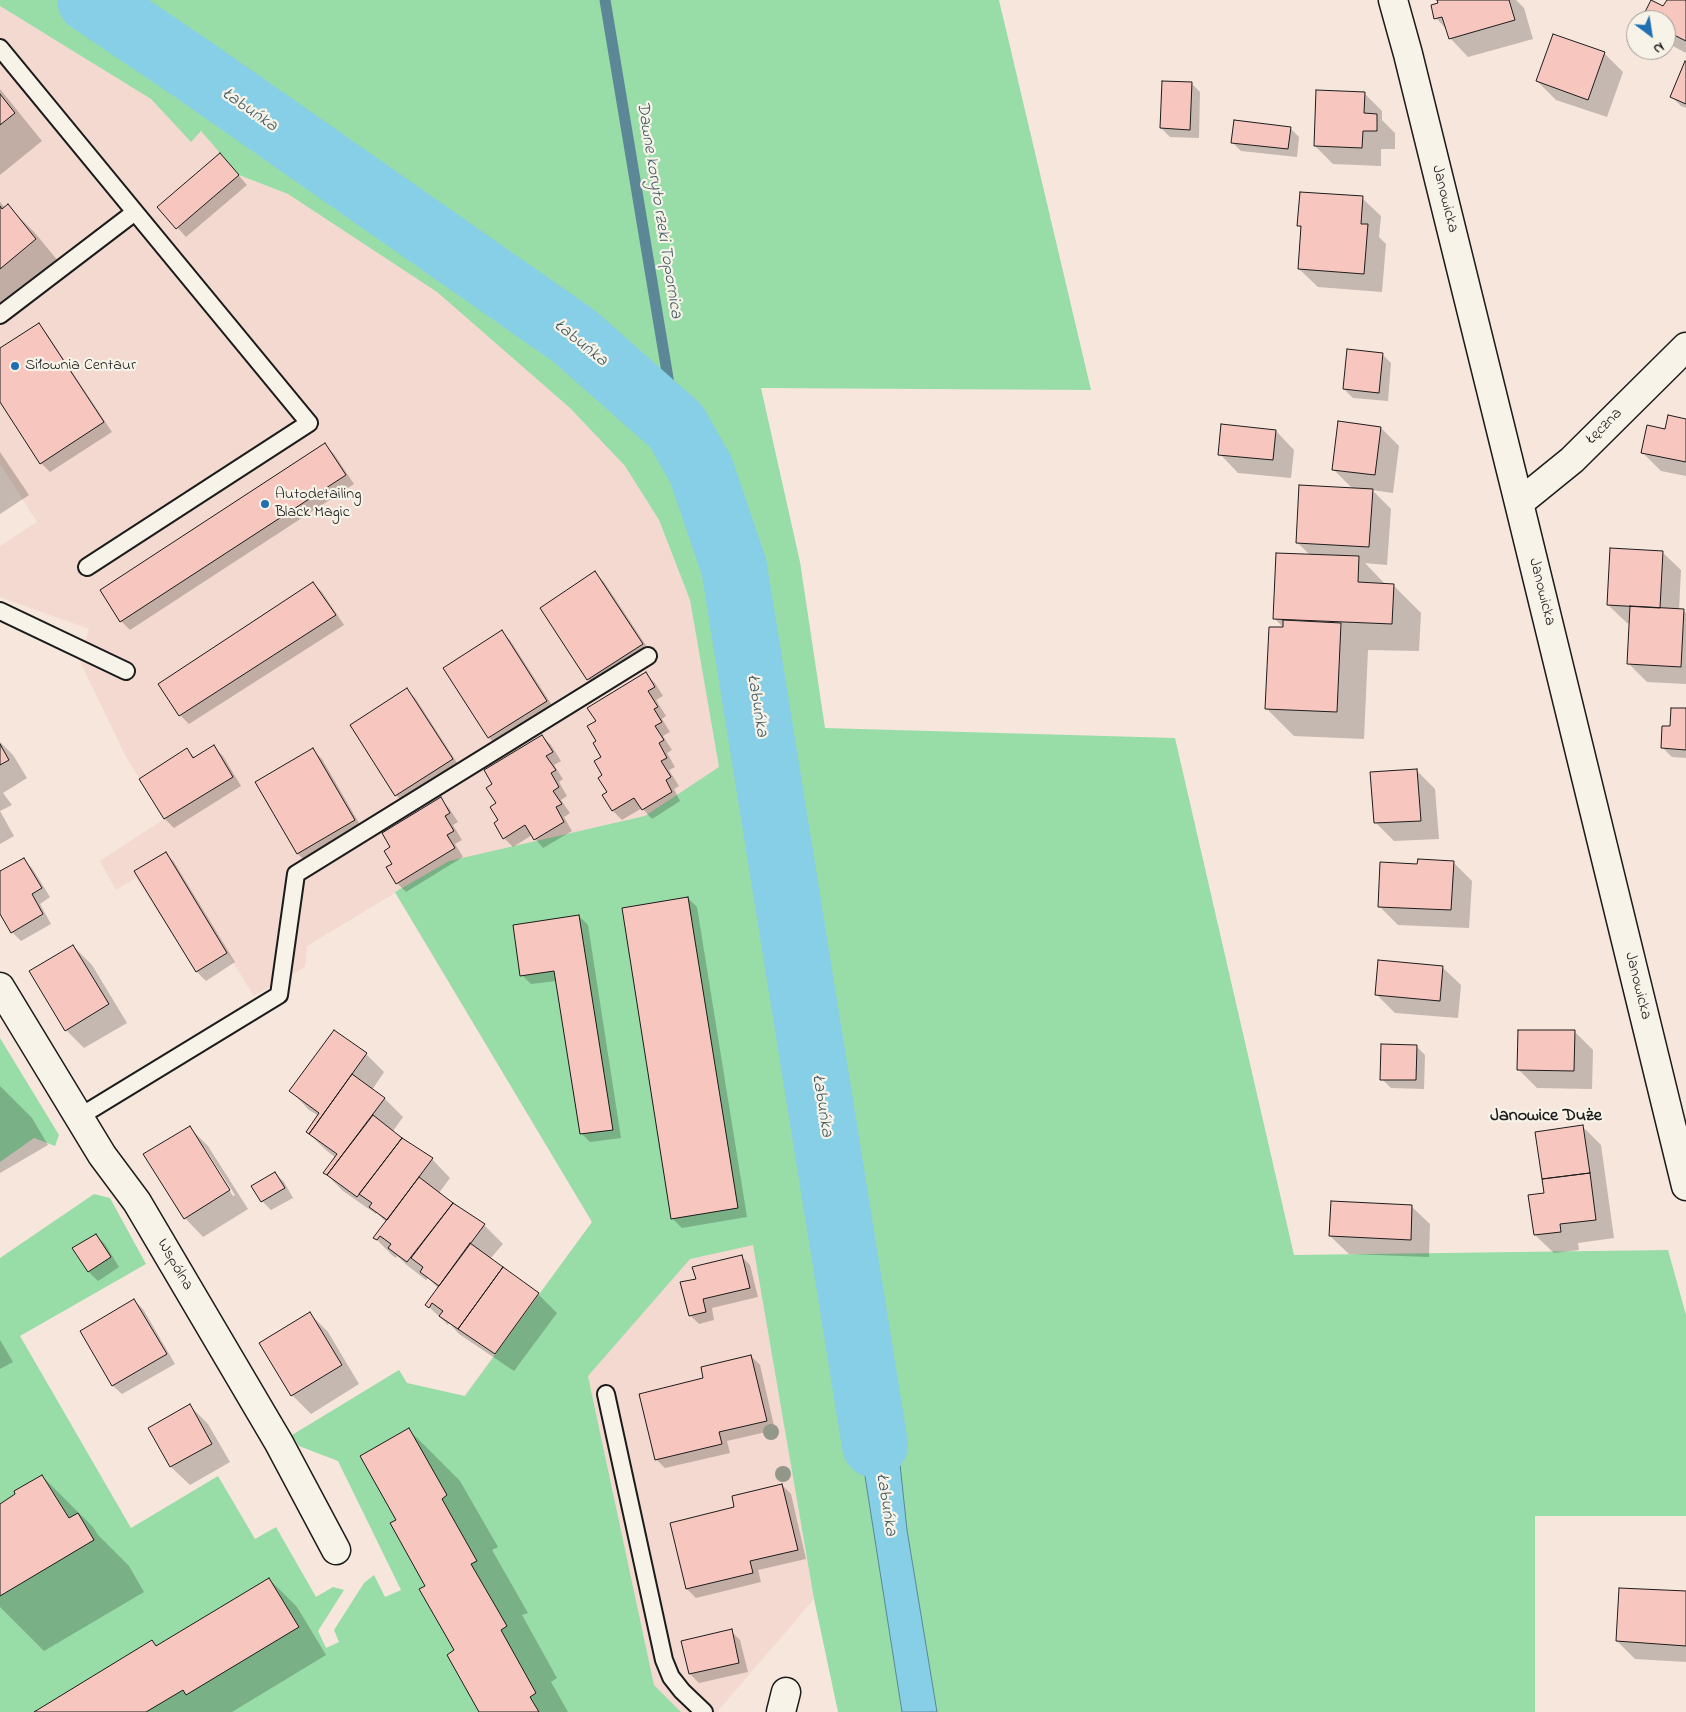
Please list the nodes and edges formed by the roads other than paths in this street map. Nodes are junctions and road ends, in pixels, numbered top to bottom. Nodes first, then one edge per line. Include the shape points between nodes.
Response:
1 (1393, 0) edge
2 (0, 48) edge
3 (135, 212) junction
4 (0, 315) edge
5 (1686, 347) edge
6 (1519, 503) junction
7 (88, 567) dead end
8 (0, 611) edge
9 (648, 656) dead end
10 (126, 671) dead end
11 (0, 987) edge
12 (79, 1117) junction
13 (1686, 1186) edge
14 (606, 1394) dead end
15 (336, 1550) dead end
16 (704, 1712) edge

1 - 6 street, Janowicka
2 - 3 lane
3 - 4 lane
3 - 7 lane via 309,423
5 - 6 street, Łęczna via 1572,460
6 - 13 street, Janowicka
8 - 10 lane
9 - 12 lane via 296,874 279,995
11 - 12 street, Wspólna
12 - 15 street, Wspólna via 137,1202 279,1443
14 - 16 lane via 664,1660 671,1678

